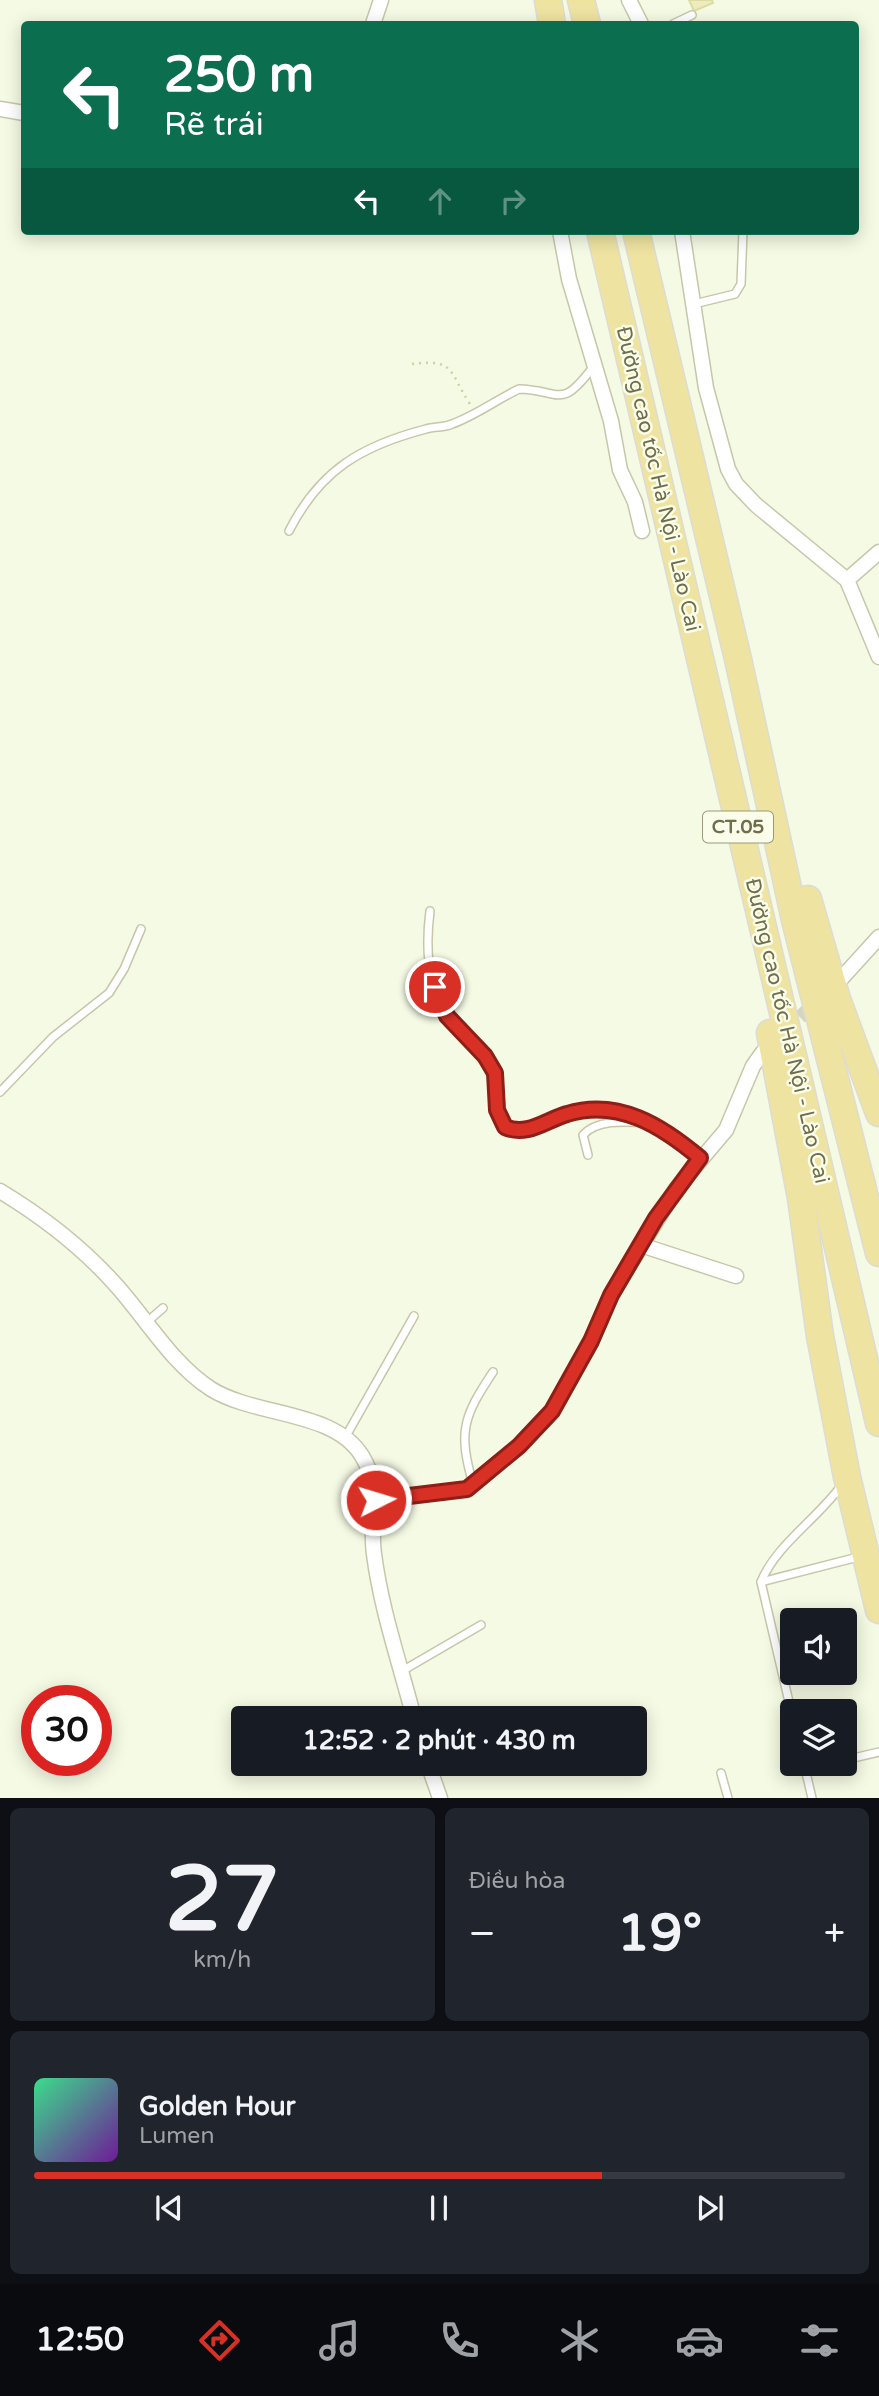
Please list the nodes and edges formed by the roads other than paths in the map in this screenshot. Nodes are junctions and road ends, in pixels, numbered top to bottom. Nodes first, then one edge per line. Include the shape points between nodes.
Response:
1 (381, 0) edge
2 (548, 0) edge
3 (581, 0) edge
4 (629, 0) edge
5 (692, 15) dead end
6 (374, 21) edge
7 (552, 21) edge
8 (586, 21) edge
9 (640, 21) edge
10 (679, 21) edge
11 (0, 109) edge
12 (21, 112) edge
13 (561, 235) edge
14 (601, 235) edge
15 (637, 235) edge
16 (683, 235) edge
17 (743, 235) edge
18 (693, 304) junction
19 (596, 364) junction
20 (289, 531) dead end
21 (642, 531) dead end
22 (879, 552) edge
23 (847, 580) junction
24 (879, 657) edge
25 (738, 659) junction
26 (742, 841) junction
27 (430, 911) dead end
28 (141, 929) dead end
29 (879, 937) edge
30 (840, 980) dead end
31 (763, 1052) dead end
32 (0, 1092) edge
33 (879, 1113) edge
34 (651, 1122) junction
35 (589, 1155) dead end
36 (700, 1158) junction
37 (0, 1191) edge
38 (641, 1245) junction
39 (879, 1253) edge
40 (736, 1276) dead end
41 (163, 1308) dead end
42 (414, 1316) dead end
43 (147, 1322) junction
44 (493, 1372) dead end
45 (879, 1423) edge
46 (346, 1436) junction
47 (847, 1477) junction
48 (473, 1485) junction
49 (376, 1500) junction
50 (866, 1555) junction
51 (761, 1582) junction
52 (879, 1610) edge
53 (481, 1625) dead end
54 (402, 1671) junction
55 (788, 1699) edge
56 (411, 1706) edge
57 (879, 1752) edge
58 (857, 1757) edge
59 (721, 1773) dead end
60 (432, 1776) edge
61 (806, 1776) edge
62 (440, 1797) edge
63 (729, 1797) edge
64 (812, 1797) edge

1 - 6 street
2 - 7 highway
3 - 8 highway
4 - 9 street
5 - 10 lane
11 - 12 street
13 - 19 street via 569,279
14 - 26 highway, Đường cao tốc Hà Nội - Lào Cai / CT.05
15 - 25 highway, Đường cao tốc Hà Nội - Lào Cai / CT.05
16 - 18 street
17 - 18 lane via 741,284 735,294
18 - 23 street via 706,388 722,454 736,484
19 - 20 lane via 579,385 564,394 519,389 456,423 358,453 318,486
19 - 21 street via 620,470
22 - 23 street
23 - 24 street
25 - 33 highway via 837,999
25 - 39 highway, Đường cao tốc Hà Nội - Lào Cai / CT.05 via 795,920
26 - 45 highway, Đường cao tốc Hà Nội - Lào Cai / CT.05
26 - 47 highway via 770,1035
27 - 34 lane via 428,960 435,987 447,1016 495,1073 497,1110 505,1127 530,1129 582,1111 628,1113
28 - 32 lane via 109,993 53,1037
29 - 30 street
31 - 36 street via 726,1130
34 - 35 lane via 588,1129 583,1135
34 - 36 lane
36 - 38 street
37 - 43 street via 62,1232
38 - 40 street
38 - 48 street via 552,1411
41 - 43 lane
42 - 46 lane
43 - 46 street via 184,1366 211,1389
44 - 48 lane via 471,1406 464,1434
46 - 49 street via 368,1466
47 - 50 highway
47 - 51 lane via 826,1508 774,1557
48 - 49 street via 456,1493
49 - 54 street via 374,1554
50 - 51 lane
50 - 52 highway
51 - 55 lane
53 - 54 lane
54 - 56 street
57 - 58 lane
59 - 63 lane
60 - 62 street
61 - 64 lane

